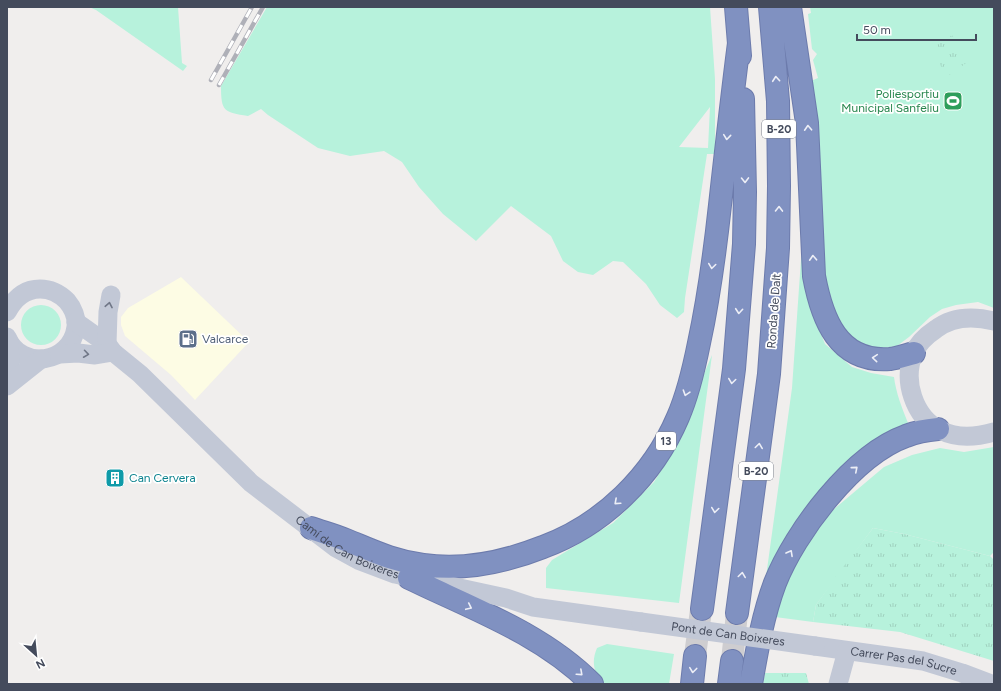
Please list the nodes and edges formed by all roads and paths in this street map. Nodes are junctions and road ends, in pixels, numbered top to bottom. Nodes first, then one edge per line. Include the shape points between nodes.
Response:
1 (736, 7) edge
2 (770, 7) edge
3 (790, 7) edge
4 (739, 43) junction
5 (7, 286) edge
6 (29, 290) junction
7 (111, 295) dead end
8 (7, 312) edge
9 (994, 321) edge
10 (76, 322) junction
11 (8, 339) edge
12 (110, 348) junction
13 (60, 354) junction
14 (914, 354) junction
15 (41, 359) junction
16 (7, 380) edge
17 (7, 386) edge
18 (938, 429) junction
19 (989, 436) edge
20 (311, 528) junction
21 (409, 578) junction
22 (702, 609) tunnel mouth
23 (737, 613) tunnel mouth
24 (641, 622) joint
25 (815, 646) joint
26 (847, 651) junction
27 (695, 656) tunnel mouth
28 (732, 661) tunnel mouth
29 (592, 684) edge
30 (692, 684) edge
31 (729, 684) edge
32 (751, 684) edge
33 (838, 684) edge
34 (992, 684) edge

1 - 4 highway, B-20
23 -> 2 highway, Ronda de Dalt / B-20 via 769,374 778,248 778,102
14 -> 3 highway via 891,359 863,357 844,345 832,332 824,317 814,276 807,123
4 -> 20 highway, 13 via 716,244 695,360 678,418 666,441 639,480 610,509 572,534 530,552 482,564 445,567 405,562 387,558
4 -> 22 highway, B-20 via 744,114 744,244 734,369
5 - 6 street
6 - 8 street via 19,296
6 - 10 street via 45,289 56,292 70,305
12 -> 7 street via 108,312
9 - 14 street via 976,317 944,323 929,334
10 - 12 street, Camí de Can Boixeres
10 - 13 street via 72,341
11 - 15 street via 24,356
11 - 16 street via 10,364
13 -> 12 street via 95,355
12 - 20 street, Camí de Can Boixeres via 157,389 251,483
13 - 15 street
14 - 18 street via 910,363 909,379 912,397 920,412
15 - 17 street
18 - 19 street via 960,436
32 -> 18 highway via 764,619 775,584 784,562 809,521 842,481 874,454 905,436
20 - 21 street, Camí de Can Boixeres via 336,548 358,560
21 - 24 street, Camí de Can Boixeres via 506,598 533,607
21 -> 29 highway via 541,643
24 - 25 street, Pont de Can Boixeres, bridge
25 - 26 street, Carrer Pas del Sucre
26 - 33 street
26 - 34 street, Carrer Pas del Sucre via 923,661
27 -> 30 highway
28 - 31 highway

